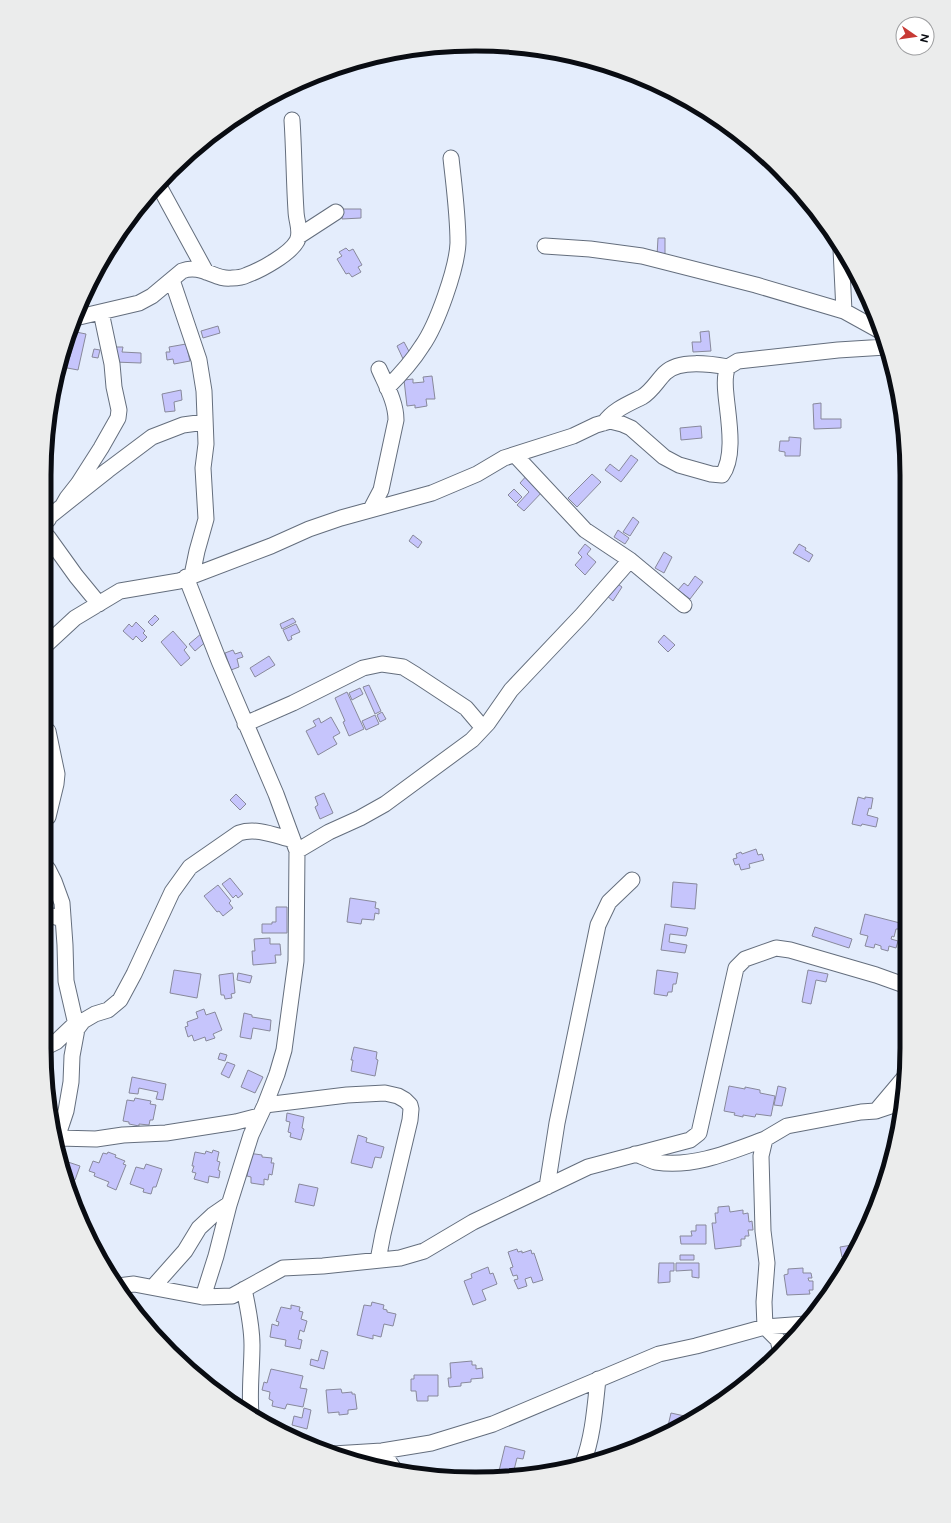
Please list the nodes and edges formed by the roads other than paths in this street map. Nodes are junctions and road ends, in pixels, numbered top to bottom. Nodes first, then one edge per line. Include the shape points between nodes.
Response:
1 (292, 120) dead end
2 (450, 158) dead end
3 (161, 190) edge
4 (336, 212) dead end
5 (298, 236) junction
6 (545, 246) dead end
7 (842, 261) edge
8 (206, 272) junction
9 (172, 280) junction
10 (844, 311) junction
11 (101, 312) junction
12 (82, 316) edge
13 (873, 327) edge
14 (880, 347) edge
15 (728, 367) junction
16 (378, 370) dead end
17 (387, 388) junction
18 (205, 422) junction
19 (604, 423) junction
20 (515, 455) junction
21 (63, 505) junction
22 (371, 509) junction
23 (51, 515) edge
24 (51, 541) edge
25 (630, 560) junction
26 (189, 576) junction
27 (99, 604) junction
28 (684, 605) dead end
29 (51, 640) edge
30 (245, 724) junction
31 (483, 728) junction
32 (51, 745) edge
33 (51, 795) edge
34 (295, 846) junction
35 (51, 874) edge
36 (632, 880) dead end
37 (51, 916) edge
38 (63, 919) junction
39 (900, 984) edge
40 (76, 1026) junction
41 (51, 1044) edge
42 (898, 1085) edge
43 (896, 1105) edge
44 (262, 1111) junction
45 (876, 1111) junction
46 (59, 1132) edge
47 (61, 1139) edge
48 (765, 1139) junction
49 (635, 1154) junction
50 (547, 1187) junction
51 (229, 1204) junction
52 (378, 1260) junction
53 (125, 1285) edge
54 (153, 1287) junction
55 (244, 1289) junction
56 (203, 1297) junction
57 (797, 1325) edge
58 (765, 1327) junction
59 (779, 1345) edge
60 (598, 1379) junction
61 (251, 1407) edge
62 (382, 1451) junction
63 (351, 1453) edge
64 (585, 1458) edge
65 (390, 1463) edge

1 - 5 street
2 - 17 street via 456,200 458,244 451,278 423,345
3 - 8 street
4 - 5 street
5 - 8 street via 291,250 246,276 230,279
6 - 10 street via 642,256
7 - 10 street
8 - 9 street via 187,268
9 - 11 street via 139,303
9 - 18 street via 199,360
10 - 13 street
11 - 12 street
11 - 21 street via 112,364 118,418
14 - 15 street via 738,360
15 - 19 street via 711,364 673,367 643,396 609,416
15 - 19 street via 725,382 730,437 727,468 722,475 679,465 664,457 631,428 610,421
16 - 17 street
17 - 22 street via 396,411 396,420 381,490
18 - 21 street via 183,425 152,437
18 - 26 street via 203,468 206,519
19 - 20 street
20 - 22 street via 432,493
20 - 25 street via 584,530
21 - 23 street
22 - 26 street via 309,529
24 - 27 street
25 - 28 street
25 - 31 street via 511,690
26 - 27 street via 120,591
26 - 30 street
27 - 29 street via 75,618
30 - 31 street via 363,668 382,664 403,667 416,675 466,708
30 - 34 street via 276,794
31 - 34 street via 472,740 385,804 360,818
32 - 33 street via 57,774
34 - 40 street via 255,830 246,831 239,833 190,867 172,892 120,1000 108,1010 95,1014
34 - 44 street via 296,961 284,1050
35 - 38 street via 62,903
36 - 50 street via 609,902 598,925 557,1123
37 - 38 street
38 - 40 street via 66,981
39 - 49 street via 790,950 776,948 745,959 736,968 699,1133 690,1140
40 - 41 street
40 - 46 street via 71,1082
42 - 45 street
43 - 45 street
44 - 47 street via 236,1122 166,1133
44 - 51 street via 251,1135
44 - 52 street via 347,1095 385,1093 402,1098 410,1104 410,1120
45 - 48 street via 787,1126
48 - 49 street via 722,1155 684,1163 655,1162
48 - 58 street via 761,1156 767,1263
49 - 50 street via 588,1167
50 - 52 street via 473,1222 424,1251 400,1258
51 - 54 street via 199,1228 186,1251
51 - 56 street
52 - 55 street via 283,1268
53 - 54 street
54 - 56 street
55 - 56 street via 232,1296
55 - 61 street via 250,1315 252,1344
57 - 58 street
58 - 59 street
58 - 60 street via 659,1354
60 - 62 street via 493,1424 430,1443
60 - 64 street via 595,1410
62 - 63 street
62 - 65 street

